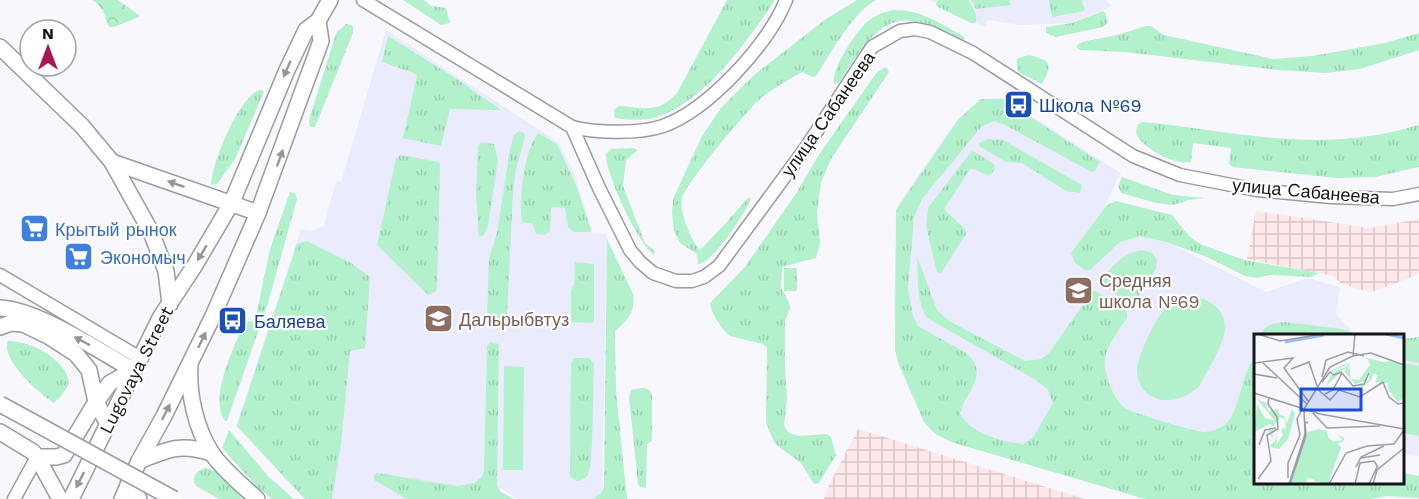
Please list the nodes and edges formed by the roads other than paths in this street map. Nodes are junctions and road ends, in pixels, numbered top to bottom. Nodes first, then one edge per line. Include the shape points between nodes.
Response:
1 (330, 0) edge
2 (363, 0) edge
3 (786, 0) edge
4 (318, 21) junction
5 (0, 47) edge
6 (572, 127) junction
7 (112, 162) junction
8 (1419, 194) edge
9 (232, 202) junction
10 (258, 213) junction
11 (0, 275) edge
12 (170, 304) junction
13 (0, 308) edge
14 (0, 327) edge
15 (190, 363) junction
16 (137, 364) junction
17 (96, 402) junction
18 (0, 404) edge
19 (108, 424) junction
20 (0, 432) edge
21 (211, 453) junction
22 (38, 458) junction
23 (139, 461) junction
24 (125, 492) edge
25 (14, 499) edge
26 (60, 499) edge
27 (71, 499) edge
28 (140, 499) edge
29 (174, 499) edge
30 (257, 499) edge

1 - 4 main road, Lugovaya Street
2 - 6 street
3 - 6 street via 761,45 710,98 687,114 662,126 622,131
4 -> 9 main road, Lugovaya Street via 306,30 291,60
10 -> 4 main road, Lugovaya Street via 321,41
5 - 7 main road via 82,126
6 - 8 street, улица Сабанеева via 630,250 653,273 676,281 704,277 719,266 805,149 873,47 900,31 930,32 967,50 1133,156 1180,175 1257,190 1331,197 1393,198
9 -> 7 main road
7 - 12 main road via 151,232 166,271
9 - 10 main road
9 -> 12 main road, Lugovaya Street
15 -> 10 main road, Lugovaya Street
11 - 16 street
12 - 16 main road, Lugovaya Street
16 -> 13 main road via 33,316
14 - 17 main road via 22,324 76,354 88,370
15 - 21 main road via 195,414
23 -> 15 main road, Lugovaya Street
16 - 17 main road via 110,383
16 - 19 main road, Lugovaya Street
17 - 19 main road
17 - 22 main road via 64,455
18 - 29 main road, bridge
19 -> 27 main road, Lugovaya Street
20 - 22 main road
21 - 23 main road via 177,447
21 - 30 main road
22 - 25 street
22 - 26 main road
23 - 24 main road, Lugovaya Street
24 - 28 main road

